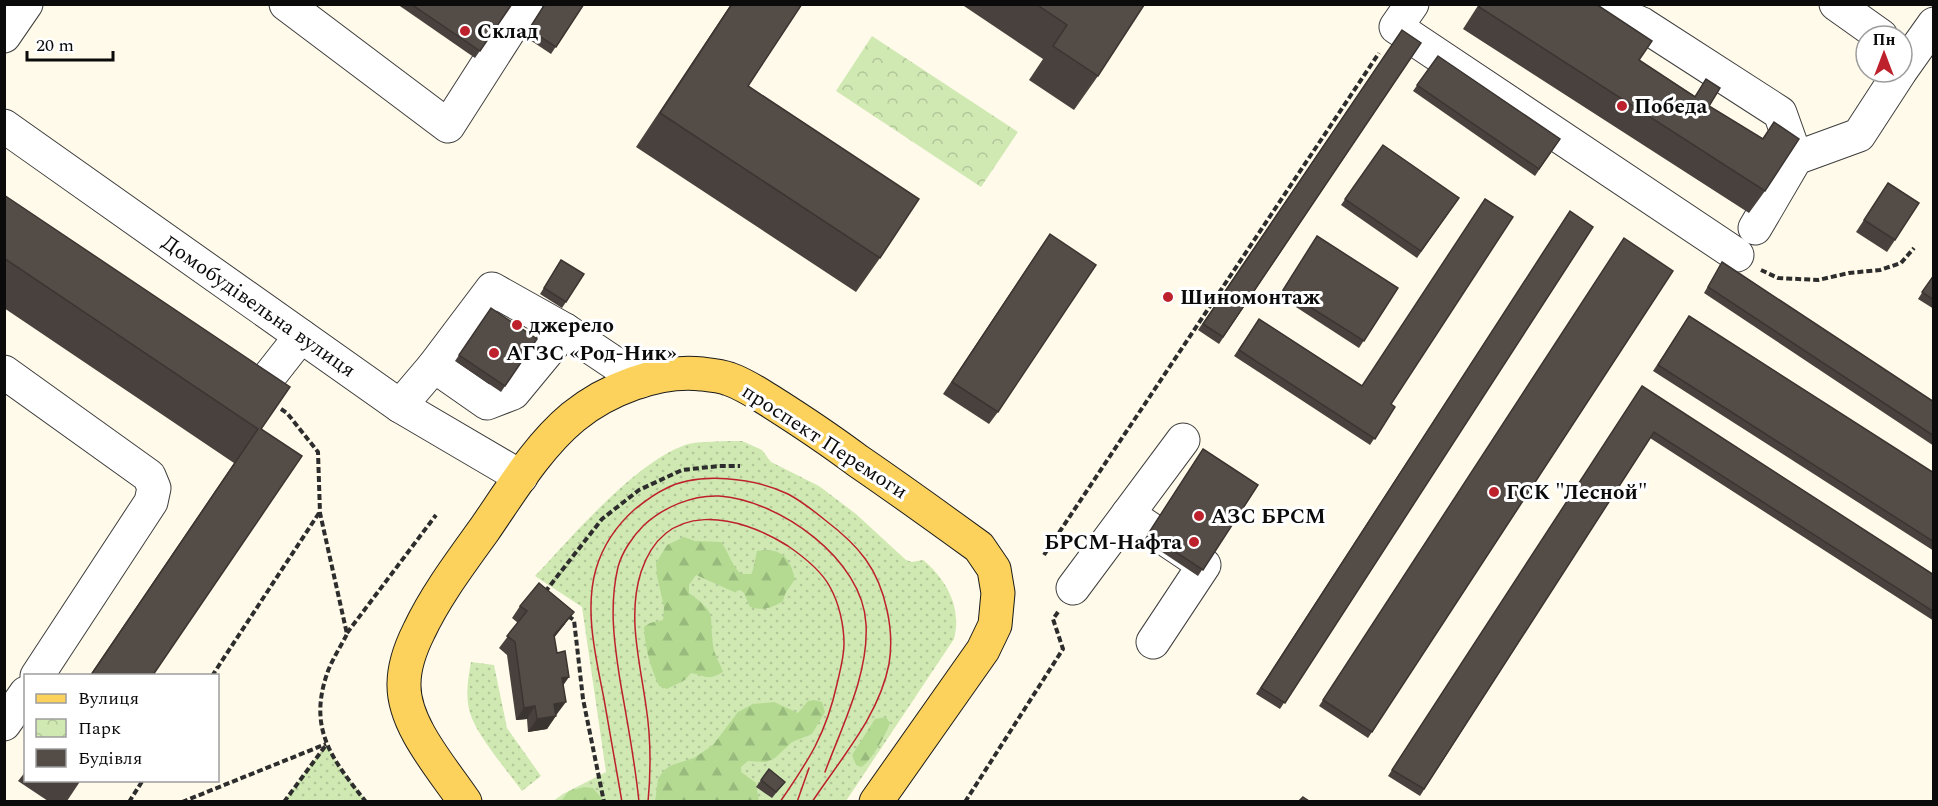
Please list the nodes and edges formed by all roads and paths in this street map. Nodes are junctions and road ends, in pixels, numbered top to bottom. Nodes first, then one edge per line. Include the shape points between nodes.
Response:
1 (26, 4) edge
2 (286, 4) edge
3 (526, 4) edge
4 (1596, 4) edge
5 (1836, 4) edge
6 (1404, 16) edge
7 (1864, 24) edge
8 (1934, 24) edge
9 (4, 36) edge
10 (1914, 49) edge
11 (1890, 84) edge
12 (4, 126) edge
13 (1796, 158) junction
14 (1755, 228) dead end
15 (1914, 248) dead end
16 (1737, 255) joint
17 (565, 330) junction
18 (300, 336) junction
19 (434, 366) junction
20 (4, 372) edge
21 (641, 381) junction
22 (257, 392) joint
23 (400, 406) junction
24 (1183, 440) dead end
25 (740, 466) dead end
26 (521, 477) junction
27 (320, 513) junction
28 (1128, 514) junction
29 (436, 515) dead end
30 (1044, 555) dead end
31 (1073, 588) joint
32 (543, 596) edge
33 (566, 614) edge
34 (347, 634) junction
35 (1154, 642) dead end
36 (38, 674) edge
37 (213, 674) edge
38 (24, 696) edge
39 (4, 724) edge
40 (326, 744) junction
41 (142, 782) edge
42 (129, 801) edge
43 (182, 801) edge
44 (284, 801) edge
45 (366, 801) edge
46 (465, 801) edge
47 (604, 801) edge
48 (876, 801) edge
49 (965, 801) edge

1 - 9 street
2 - 3 street via 448,126
4 - 13 street via 1642,24 1780,113
5 - 7 street
6 - 16 street
6 - 30 path
8 - 10 street
11 - 13 street via 1859,135
12 - 18 street, Домобудівельна вулиця
13 - 14 street
15 - 16 path via 1901,263 1818,280 1778,278 1742,262
17 - 19 street via 513,393 488,403
17 - 19 street via 492,289
17 - 21 street
18 - 22 street
18 - 23 street, Домобудівельна вулиця
19 - 23 street
20 - 36 street via 149,477 154,488 151,502
21 - 26 main road, проспект Перемоги via 602,398 573,418
21 - 48 main road, проспект Перемоги via 700,374 729,379 755,392 824,436 979,547 994,569 998,593 995,625 982,650
22 - 27 path via 287,413 318,452
23 - 26 street, Домобудівельна вулиця
24 - 28 street
25 - 32 path via 682,470 639,490 602,519
26 - 46 main road, проспект Перемоги via 442,589 419,630 405,670 404,686 412,720
27 - 34 path
27 - 37 path
28 - 31 street
28 - 35 street via 1204,565
29 - 34 path
31 - 49 path via 1053,619 1063,649
33 - 47 path via 574,620 583,699
34 - 40 path via 328,671 321,699
38 - 39 street
40 - 43 path
40 - 44 path
40 - 45 path
41 - 42 path

